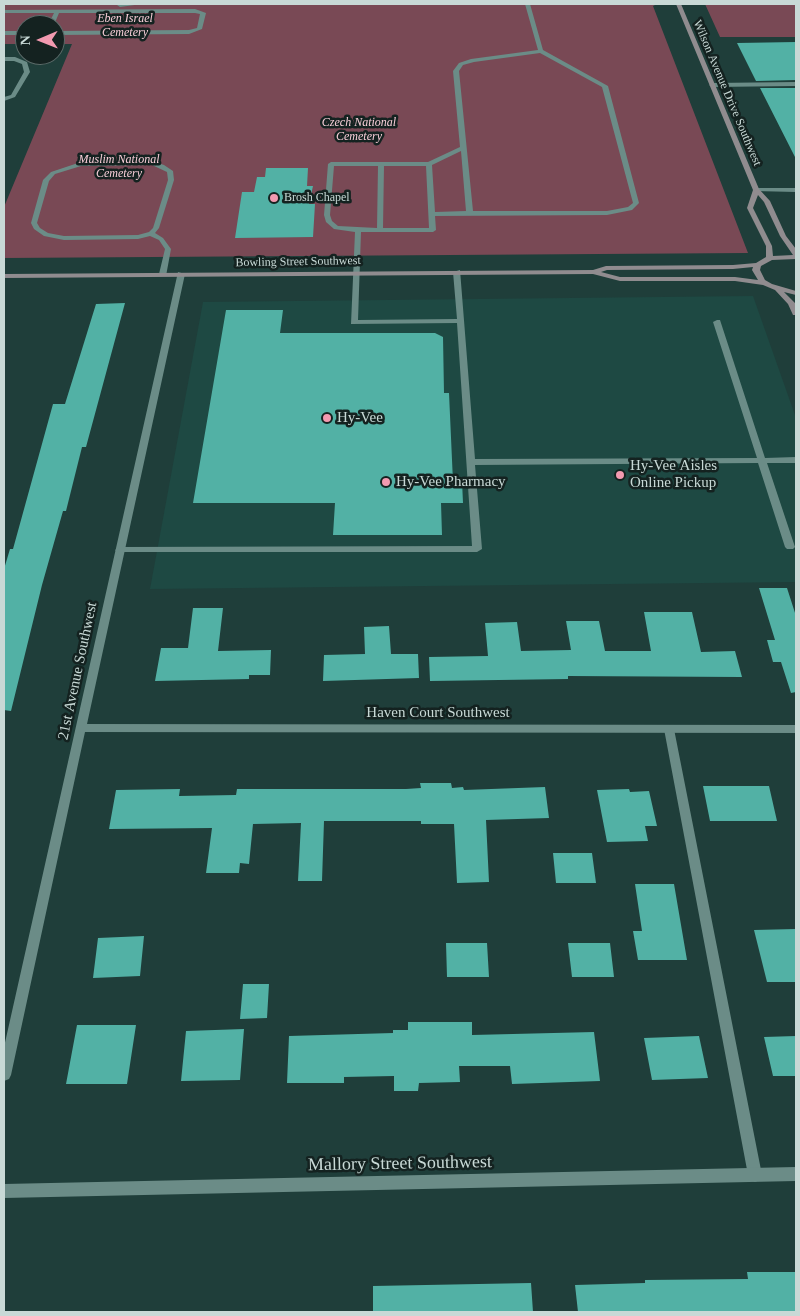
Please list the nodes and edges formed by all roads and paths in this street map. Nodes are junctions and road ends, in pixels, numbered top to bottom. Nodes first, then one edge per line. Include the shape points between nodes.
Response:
1 (139, 4) edge
2 (527, 4) edge
3 (678, 4) edge
4 (4, 6) edge
5 (4, 12) edge
6 (56, 12) junction
7 (55, 15) edge
8 (65, 33) edge
9 (541, 51) junction
10 (4, 59) edge
11 (796, 84) edge
12 (712, 85) junction
13 (4, 99) edge
14 (463, 148) junction
15 (381, 164) junction
16 (429, 164) junction
17 (756, 190) junction
18 (796, 190) edge
19 (432, 214) junction
20 (470, 214) junction
21 (358, 230) junction
22 (380, 230) junction
23 (151, 234) junction
24 (796, 255) edge
25 (770, 258) junction
26 (758, 265) junction
27 (356, 272) junction
28 (457, 272) junction
29 (593, 272) junction
30 (163, 274) junction
31 (181, 274) junction
32 (4, 276) edge
33 (765, 283) junction
34 (778, 290) junction
35 (796, 293) edge
36 (796, 314) edge
37 (460, 321) junction
38 (717, 322) dead end
39 (761, 459) junction
40 (796, 460) edge
41 (471, 462) junction
42 (790, 547) dead end
43 (120, 550) junction
44 (81, 728) junction
45 (669, 729) junction
46 (796, 729) edge
47 (4, 1075) edge
48 (755, 1174) junction
49 (796, 1174) edge
50 (4, 1191) edge

1 - 4 street
2 - 9 street
3 - 12 main road, Wilson Avenue Drive Southwest
5 - 6 street
6 - 7 street
6 - 8 street via 203,13 198,29 190,32
9 - 14 street via 461,64 456,71
9 - 20 street via 605,86 636,203 630,209 607,213
10 - 13 street via 25,63 27,72 13,96
11 - 12 street
12 - 17 main road, Wilson Avenue Drive Southwest
14 - 16 street
14 - 20 street
15 - 16 street
15 - 21 street via 331,164 329,222 336,228
15 - 22 street
16 - 19 street
17 - 18 street
17 - 24 main road, Wilson Avenue Drive Southwest via 767,201 786,242
17 - 25 main road via 750,208 769,246
19 - 20 street
19 - 22 street via 433,230
21 - 22 street
21 - 27 street
23 - 23 street via 156,228 171,180 170,171 162,166 152,163 81,164 53,173 46,180 34,223 46,235 64,238
23 - 30 street via 161,239 168,249
24 - 25 main road
25 - 26 main road
26 - 29 main road, Bowling Street Southwest via 606,268
26 - 33 main road via 757,276
27 - 28 main road, Bowling Street Southwest
27 - 31 main road, Bowling Street Southwest
27 - 37 street via 354,322
28 - 29 main road, Bowling Street Southwest
28 - 37 street
29 - 33 main road, Bowling Street Southwest via 620,279 735,279
30 - 31 main road, Bowling Street Southwest
30 - 32 main road, Bowling Street Southwest
31 - 43 street, 21st Avenue Southwest
33 - 34 main road
34 - 35 main road
34 - 36 main road via 791,303
37 - 41 street
38 - 39 street
39 - 40 street
39 - 41 street
39 - 42 street
41 - 43 street via 477,549
43 - 44 street, 21st Avenue Southwest
44 - 45 street, Haven Court Southwest
44 - 47 street, 21st Avenue Southwest
45 - 46 street, Haven Court Southwest
45 - 48 street
48 - 49 street, Mallory Street Southwest
48 - 50 street, Mallory Street Southwest

